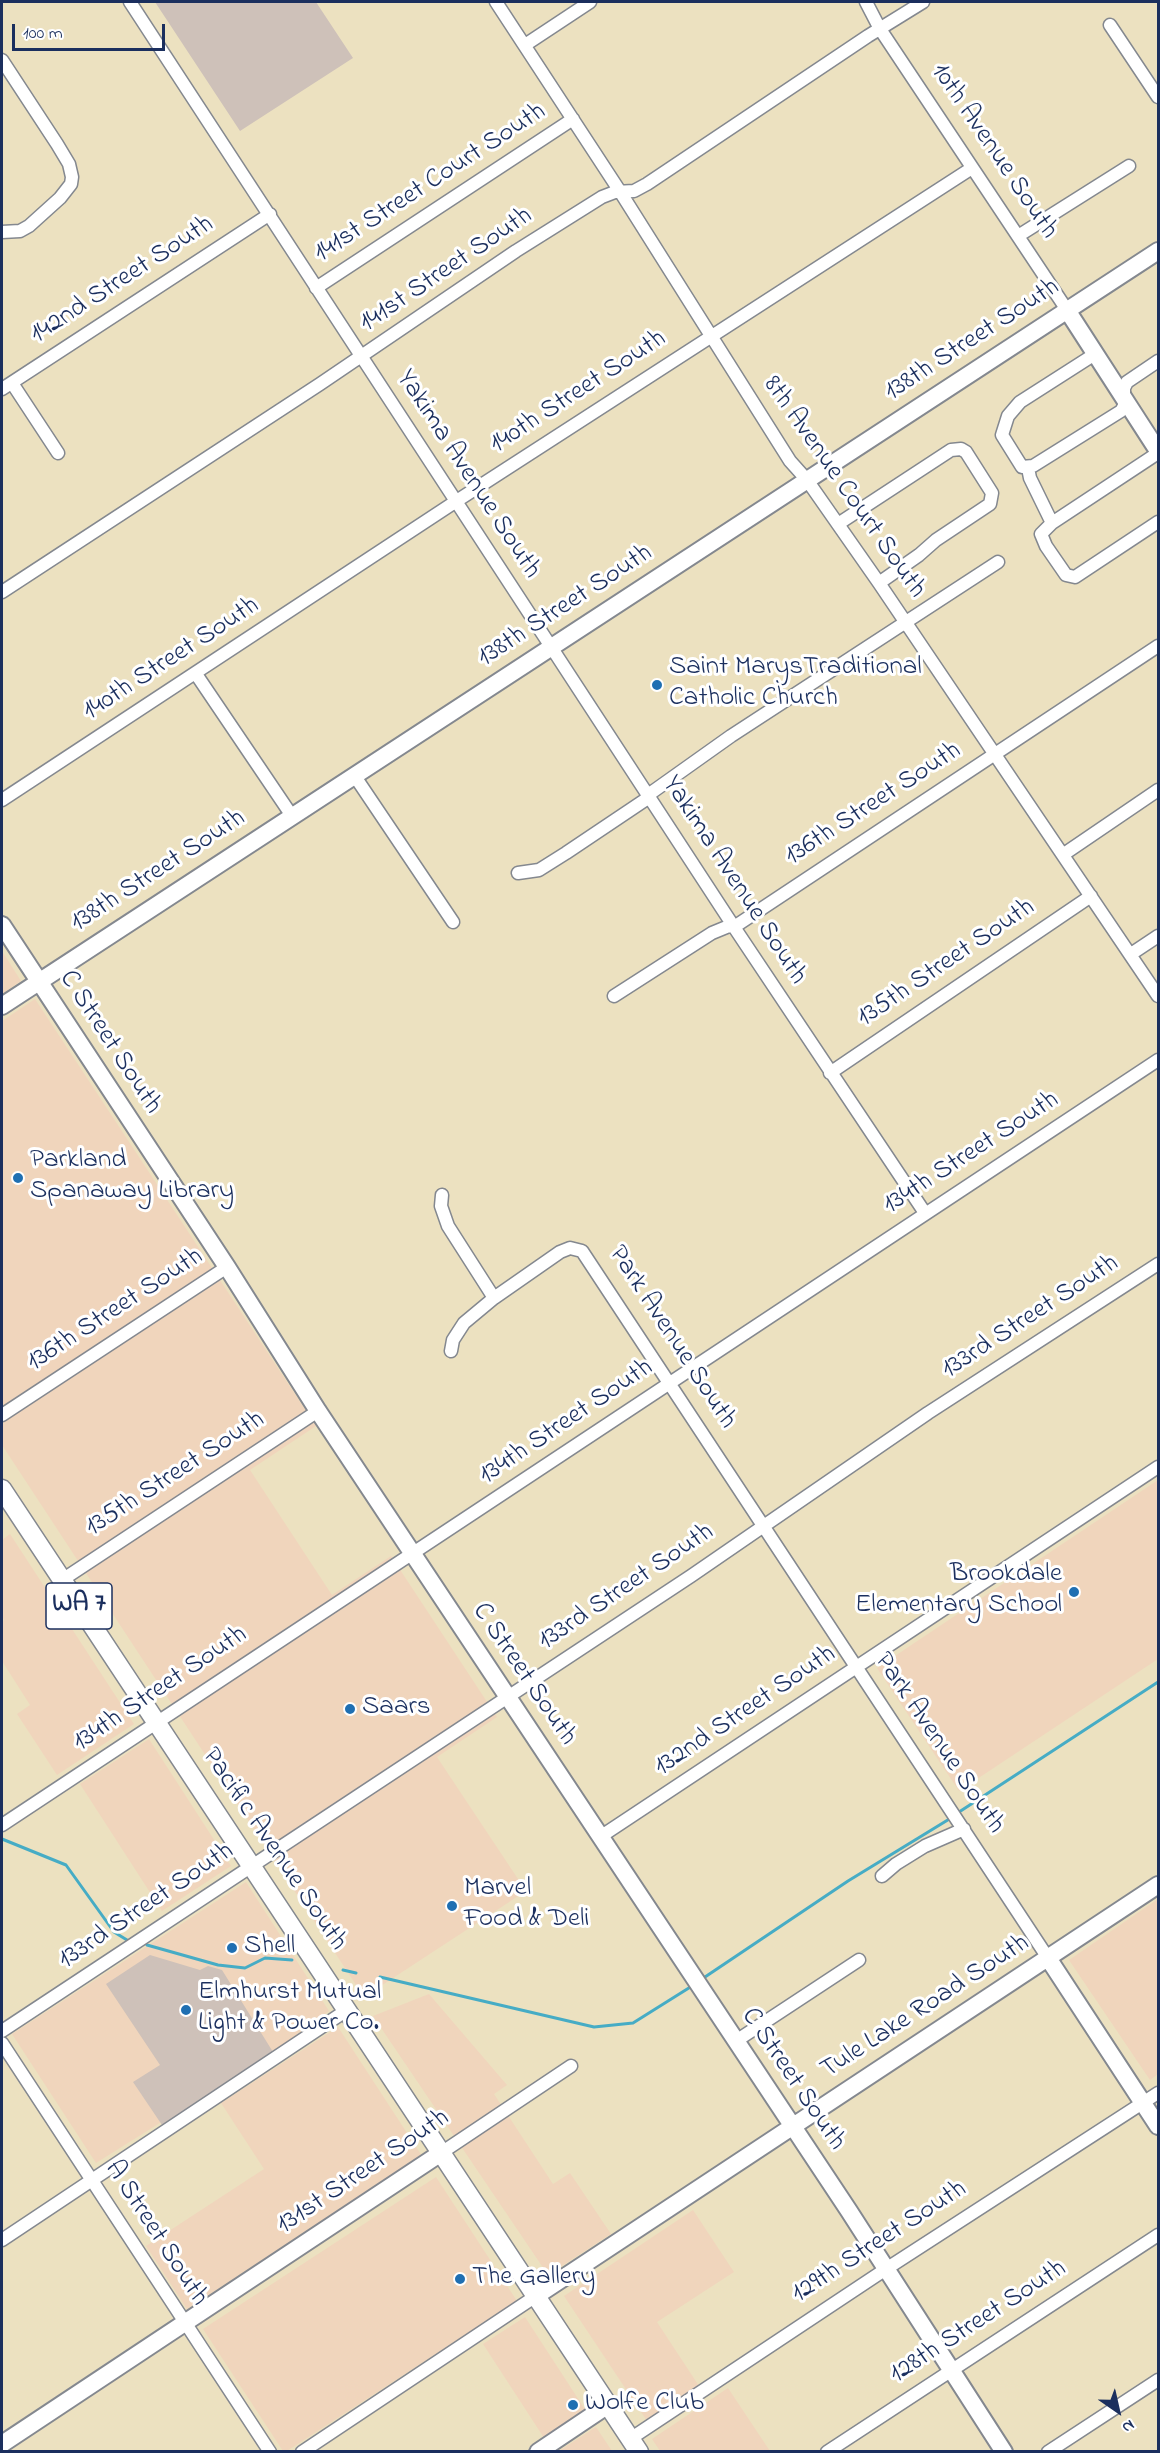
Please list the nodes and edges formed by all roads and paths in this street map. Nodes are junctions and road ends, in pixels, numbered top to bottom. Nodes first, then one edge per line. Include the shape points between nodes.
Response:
1 (130, 2) edge
2 (496, 2) edge
3 (590, 2) edge
4 (866, 2) edge
5 (923, 2) edge
6 (1110, 25) dead end
7 (880, 29) junction
8 (525, 45) junction
9 (2, 60) edge
10 (1158, 97) edge
11 (573, 119) junction
12 (1129, 166) dead end
13 (972, 168) junction
14 (621, 192) junction
15 (270, 214) junction
16 (2, 232) edge
17 (1018, 236) junction
18 (1158, 251) edge
19 (316, 288) junction
20 (1067, 310) junction
21 (711, 336) junction
22 (1095, 354) junction
23 (362, 356) junction
24 (1158, 361) edge
25 (7, 386) edge
26 (1124, 398) junction
27 (1158, 452) edge
28 (58, 453) dead end
29 (1028, 468) junction
30 (807, 480) junction
31 (455, 502) junction
32 (1158, 522) edge
33 (838, 524) junction
34 (1048, 526) junction
35 (998, 562) dead end
36 (879, 583) junction
37 (2, 591) edge
38 (907, 623) junction
39 (1158, 646) edge
40 (551, 647) junction
41 (196, 674) junction
42 (995, 754) junction
43 (354, 775) junction
44 (1158, 790) edge
45 (648, 795) junction
46 (2, 800) edge
47 (292, 816) junction
48 (1064, 854) junction
49 (519, 873) dead end
50 (1091, 896) junction
51 (453, 922) dead end
52 (2, 925) edge
53 (734, 927) junction
54 (1158, 936) edge
55 (1131, 954) junction
56 (38, 981) junction
57 (614, 996) dead end
58 (1158, 996) edge
59 (2, 1006) edge
60 (1158, 1060) edge
61 (830, 1073) junction
62 (442, 1195) dead end
63 (925, 1213) junction
64 (1158, 1264) edge
65 (227, 1267) junction
66 (494, 1298) junction
67 (451, 1351) dead end
68 (669, 1383) junction
69 (318, 1411) junction
70 (2, 1415) edge
71 (1158, 1467) edge
72 (2, 1490) edge
73 (763, 1525) junction
74 (413, 1554) junction
75 (62, 1580) junction
76 (857, 1667) junction
77 (507, 1695) junction
78 (156, 1722) junction
79 (2, 1825) edge
80 (964, 1829) junction
81 (600, 1837) junction
82 (251, 1866) junction
83 (882, 1876) dead end
84 (1158, 1885) edge
85 (1048, 1958) junction
86 (859, 1960) dead end
87 (346, 2010) junction
88 (2, 2031) edge
89 (736, 2041) junction
90 (2, 2043) edge
91 (571, 2066) dead end
92 (1158, 2093) edge
93 (1143, 2103) junction
94 (1158, 2126) edge
95 (792, 2127) junction
96 (441, 2153) junction
97 (91, 2180) junction
98 (1158, 2235) edge
99 (2, 2240) edge
100 (886, 2269) junction
101 (536, 2296) junction
102 (185, 2322) junction
103 (950, 2369) junction
104 (1158, 2380) edge
105 (608, 2405) junction
106 (2, 2444) edge
107 (634, 2445) edge
108 (270, 2451) edge
109 (302, 2451) edge
110 (538, 2451) edge
111 (827, 2451) edge
112 (1004, 2451) edge
113 (1048, 2451) edge

1 - 15 street, Yakima Avenue South
2 - 8 street, 8th Avenue Court South
3 - 8 street
4 - 7 street, 10th Avenue South
5 - 7 street, 141st Street South
6 - 10 street
7 - 13 street, 10th Avenue South
7 - 14 street, 141st Street South via 647,183 634,191
8 - 11 street, 8th Avenue Court South
9 - 16 street via 72,172 67,191 29,226
11 - 14 street, 8th Avenue Court South
11 - 19 street, 141st Street Court South
12 - 17 street
13 - 17 street, 10th Avenue South
13 - 21 street, 140th Street South
14 - 21 street, 8th Avenue Court South
14 - 23 street, 141st Street South via 602,197
15 - 19 street, Yakima Avenue South
15 - 25 street, 142nd Street South
17 - 20 street, 10th Avenue South
18 - 20 street, 138th Street South
19 - 23 street, Yakima Avenue South
20 - 22 street, 10th Avenue South
20 - 30 street, 138th Street South
21 - 30 street, 8th Avenue Court South via 790,461
21 - 31 street, 140th Street South
22 - 26 street, 10th Avenue South
22 - 29 street via 1020,402 1008,416 1002,431 1004,438 1022,467
23 - 31 street, Yakima Avenue South
23 - 37 street, 141st Street South
24 - 26 street via 1127,382
25 - 28 street
26 - 27 street, 10th Avenue South
26 - 29 street via 1121,411
27 - 34 street
29 - 34 street
30 - 33 street, 8th Avenue Court South
30 - 40 street, 138th Street South
31 - 40 street, Yakima Avenue South
31 - 41 street, 140th Street South
32 - 34 street via 1070,577 1046,546 1041,534
33 - 36 street, 8th Avenue Court South
33 - 36 street via 951,450 966,452 992,493 990,504
35 - 38 street
36 - 38 street, 8th Avenue Court South
38 - 42 street, 8th Avenue Court South
38 - 45 street via 731,736
39 - 42 street, 136th Street South
40 - 43 street, 138th Street South
40 - 45 street, Yakima Avenue South
41 - 46 street, 140th Street South
41 - 47 street
42 - 48 street, 8th Avenue Court South
42 - 53 street, 136th Street South
43 - 47 street, 138th Street South
43 - 51 street
44 - 48 street
45 - 49 street via 539,870
45 - 53 street, Yakima Avenue South
47 - 56 street, 138th Street South
48 - 50 street, 8th Avenue Court South
50 - 55 street, 8th Avenue Court South
50 - 61 street, 135th Street South
52 - 56 street, C Street South
53 - 57 street, 136th Street South via 712,933
53 - 61 street, Yakima Avenue South
54 - 55 street
55 - 58 street, 8th Avenue Court South
56 - 59 street, 138th Street South
56 - 65 street, C Street South
60 - 63 street, 134th Street South
61 - 63 street, Yakima Avenue South
62 - 66 street via 441,1206 448,1226
63 - 68 street, 134th Street South
64 - 73 street, 133rd Street South
65 - 69 street, C Street South
65 - 70 street, 136th Street South
66 - 67 street via 464,1323
66 - 68 street, Park Avenue South via 555,1255 578,1249 588,1257
68 - 73 street, Park Avenue South
68 - 74 street, 134th Street South
69 - 74 street, C Street South
69 - 75 street, 135th Street South
71 - 76 street, 132nd Street South
72 - 75 main road, Pacific Avenue South / WA 7
73 - 76 street, Park Avenue South
73 - 77 street, 133rd Street South
74 - 77 street, C Street South
74 - 78 street, 134th Street South
75 - 78 main road, Pacific Avenue South / WA 7
76 - 80 street, Park Avenue South
76 - 81 street, 132nd Street South
77 - 81 street, C Street South
77 - 82 street, 133rd Street South
78 - 79 street, 134th Street South
78 - 82 main road, Pacific Avenue South / WA 7
80 - 83 street via 925,1846
80 - 85 street, Park Avenue South
81 - 89 street, C Street South
82 - 87 main road, Pacific Avenue South / WA 7
82 - 88 street, 133rd Street South
84 - 85 street, Tule Lake Road South
85 - 93 street, Park Avenue South
85 - 95 street, Tule Lake Road South
86 - 89 street
87 - 96 main road, Pacific Avenue South / WA 7
87 - 97 street
89 - 95 street, C Street South
90 - 97 street, A Street South
91 - 96 street, 131st Street South
92 - 93 street, 129th Street South
93 - 94 street, Park Avenue South
93 - 100 street, 129th Street South
95 - 100 street, C Street South
95 - 101 street, Tule Lake Road South
96 - 101 main road, Pacific Avenue South / WA 7
96 - 102 street, 131st Street South
97 - 99 street
97 - 102 street, A Street South
98 - 103 street, 128th Street South
100 - 103 street, C Street South
100 - 107 street, 129th Street South
101 - 105 main road, Pacific Avenue South / WA 7
101 - 109 street, Tule Lake Road South
102 - 106 street, 131st Street South
102 - 108 street, A Street South
103 - 111 street, 128th Street South
103 - 112 street, C Street South
104 - 113 street
105 - 107 main road, Pacific Avenue South / WA 7
105 - 110 street

